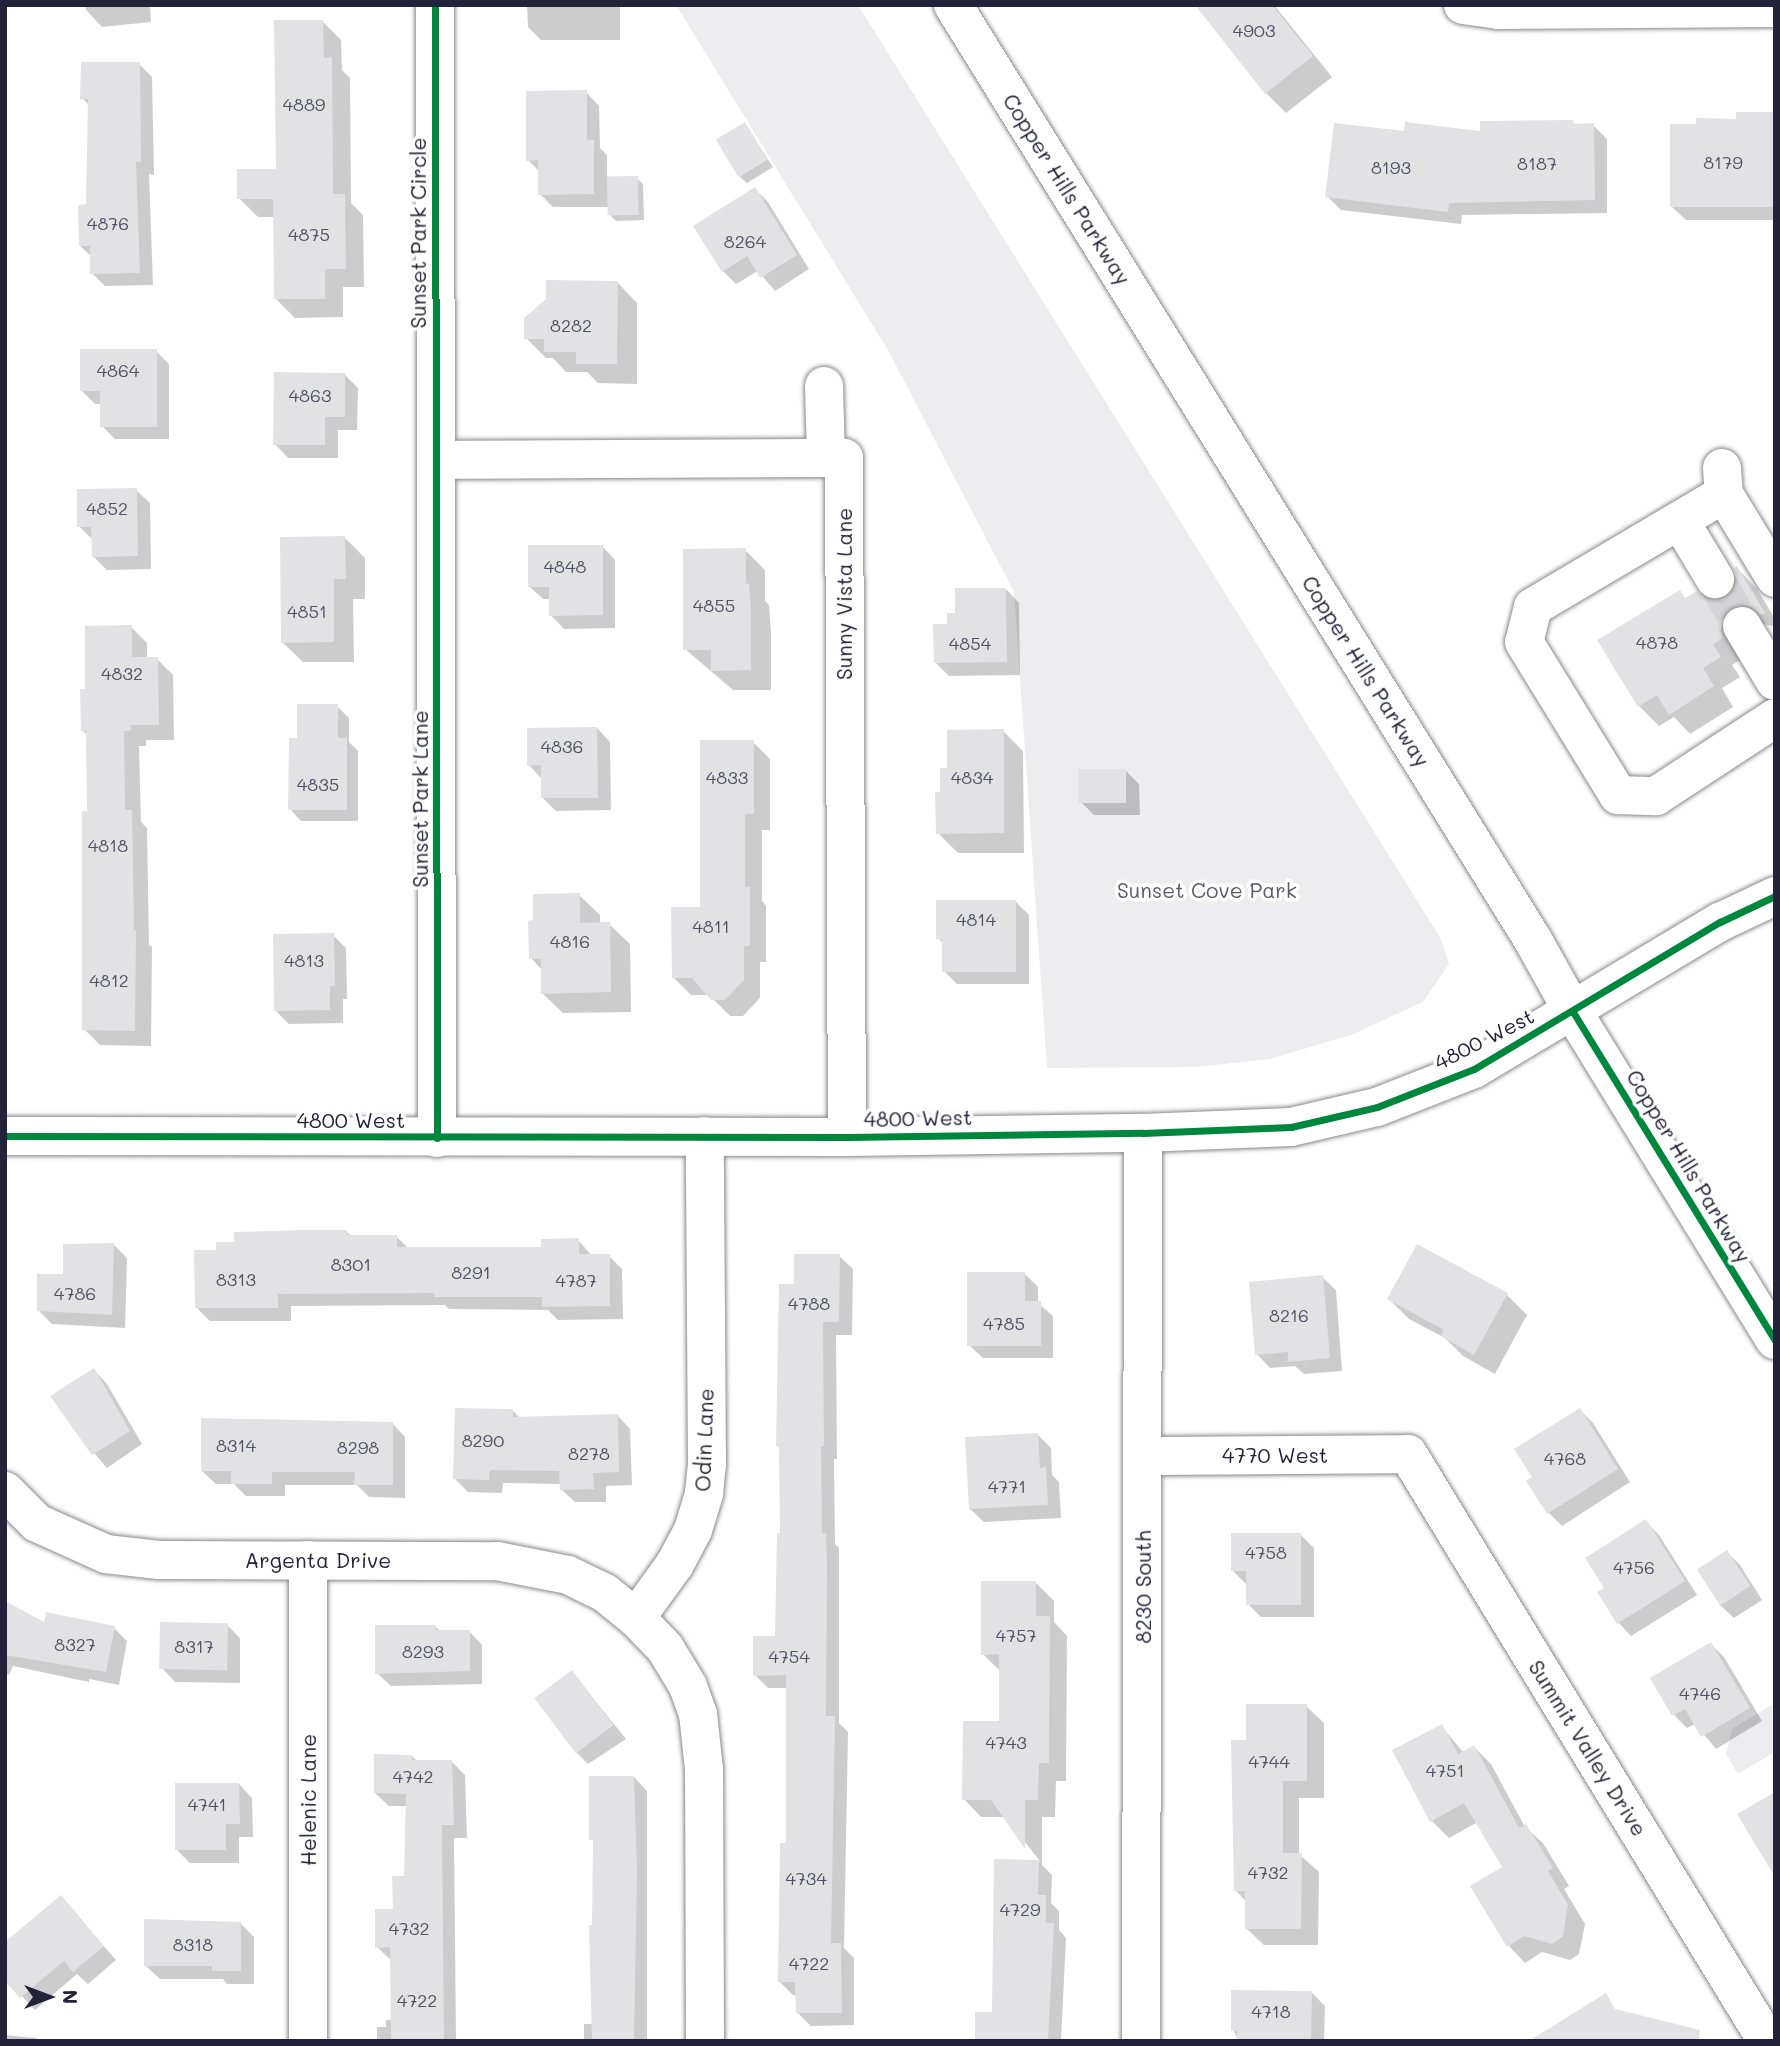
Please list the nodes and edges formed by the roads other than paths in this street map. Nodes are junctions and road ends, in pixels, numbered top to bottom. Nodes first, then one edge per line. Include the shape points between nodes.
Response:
1 (435, 5) edge
2 (953, 5) edge
3 (1463, 5) edge
4 (1708, 8) edge
5 (1775, 8) edge
6 (824, 386) dead end
7 (826, 458) junction
8 (437, 460) junction
9 (1680, 521) junction
10 (1775, 578) edge
11 (1715, 579) tunnel mouth
12 (1742, 626) tunnel mouth
13 (1775, 681) edge
14 (1775, 718) edge
15 (1775, 896) edge
16 (1573, 1012) junction
17 (1143, 1133) junction
18 (5, 1136) edge
19 (705, 1136) junction
20 (847, 1137) junction
21 (437, 1138) junction
22 (1775, 1340) edge
23 (1408, 1454) joint
24 (1143, 1456) junction
25 (5, 1491) edge
26 (308, 1560) junction
27 (636, 1618) junction
28 (308, 2041) edge
29 (705, 2041) edge
30 (1142, 2041) edge
31 (1767, 2041) edge

1 - 8 street, Sunset Park Circle
2 - 16 street, Copper Hills Parkway
3 - 4 street via 1497,10
4 - 5 street
6 - 7 street
7 - 8 street
7 - 20 street, Sunny Vista Lane via 844,458
8 - 21 street, Sunset Park Lane
9 - 10 street via 1723,481
9 - 11 street
9 - 14 street via 1533,607 1524,642 1618,795 1656,796
12 - 13 street
15 - 16 street, 4800 West via 1720,922
16 - 17 street, 4800 West via 1474,1069 1377,1107 1291,1127
16 - 22 street, Copper Hills Parkway
17 - 20 street, 4800 West
17 - 24 street, 8230 South
18 - 21 street, 4800 West
19 - 20 street, 4800 West
19 - 21 street, 4800 West
19 - 27 street, Odin Lane via 704,1493 693,1530 675,1564
23 - 24 street, 4770 West
23 - 31 street, Summit Valley Drive
24 - 30 street, 8230 South
25 - 26 street, Argenta Drive via 37,1522 106,1555 159,1560
26 - 27 street, Argenta Drive via 524,1564 586,1582
26 - 28 street, Helenic Lane
27 - 29 street via 665,1648 688,1686 698,1714 704,1769

